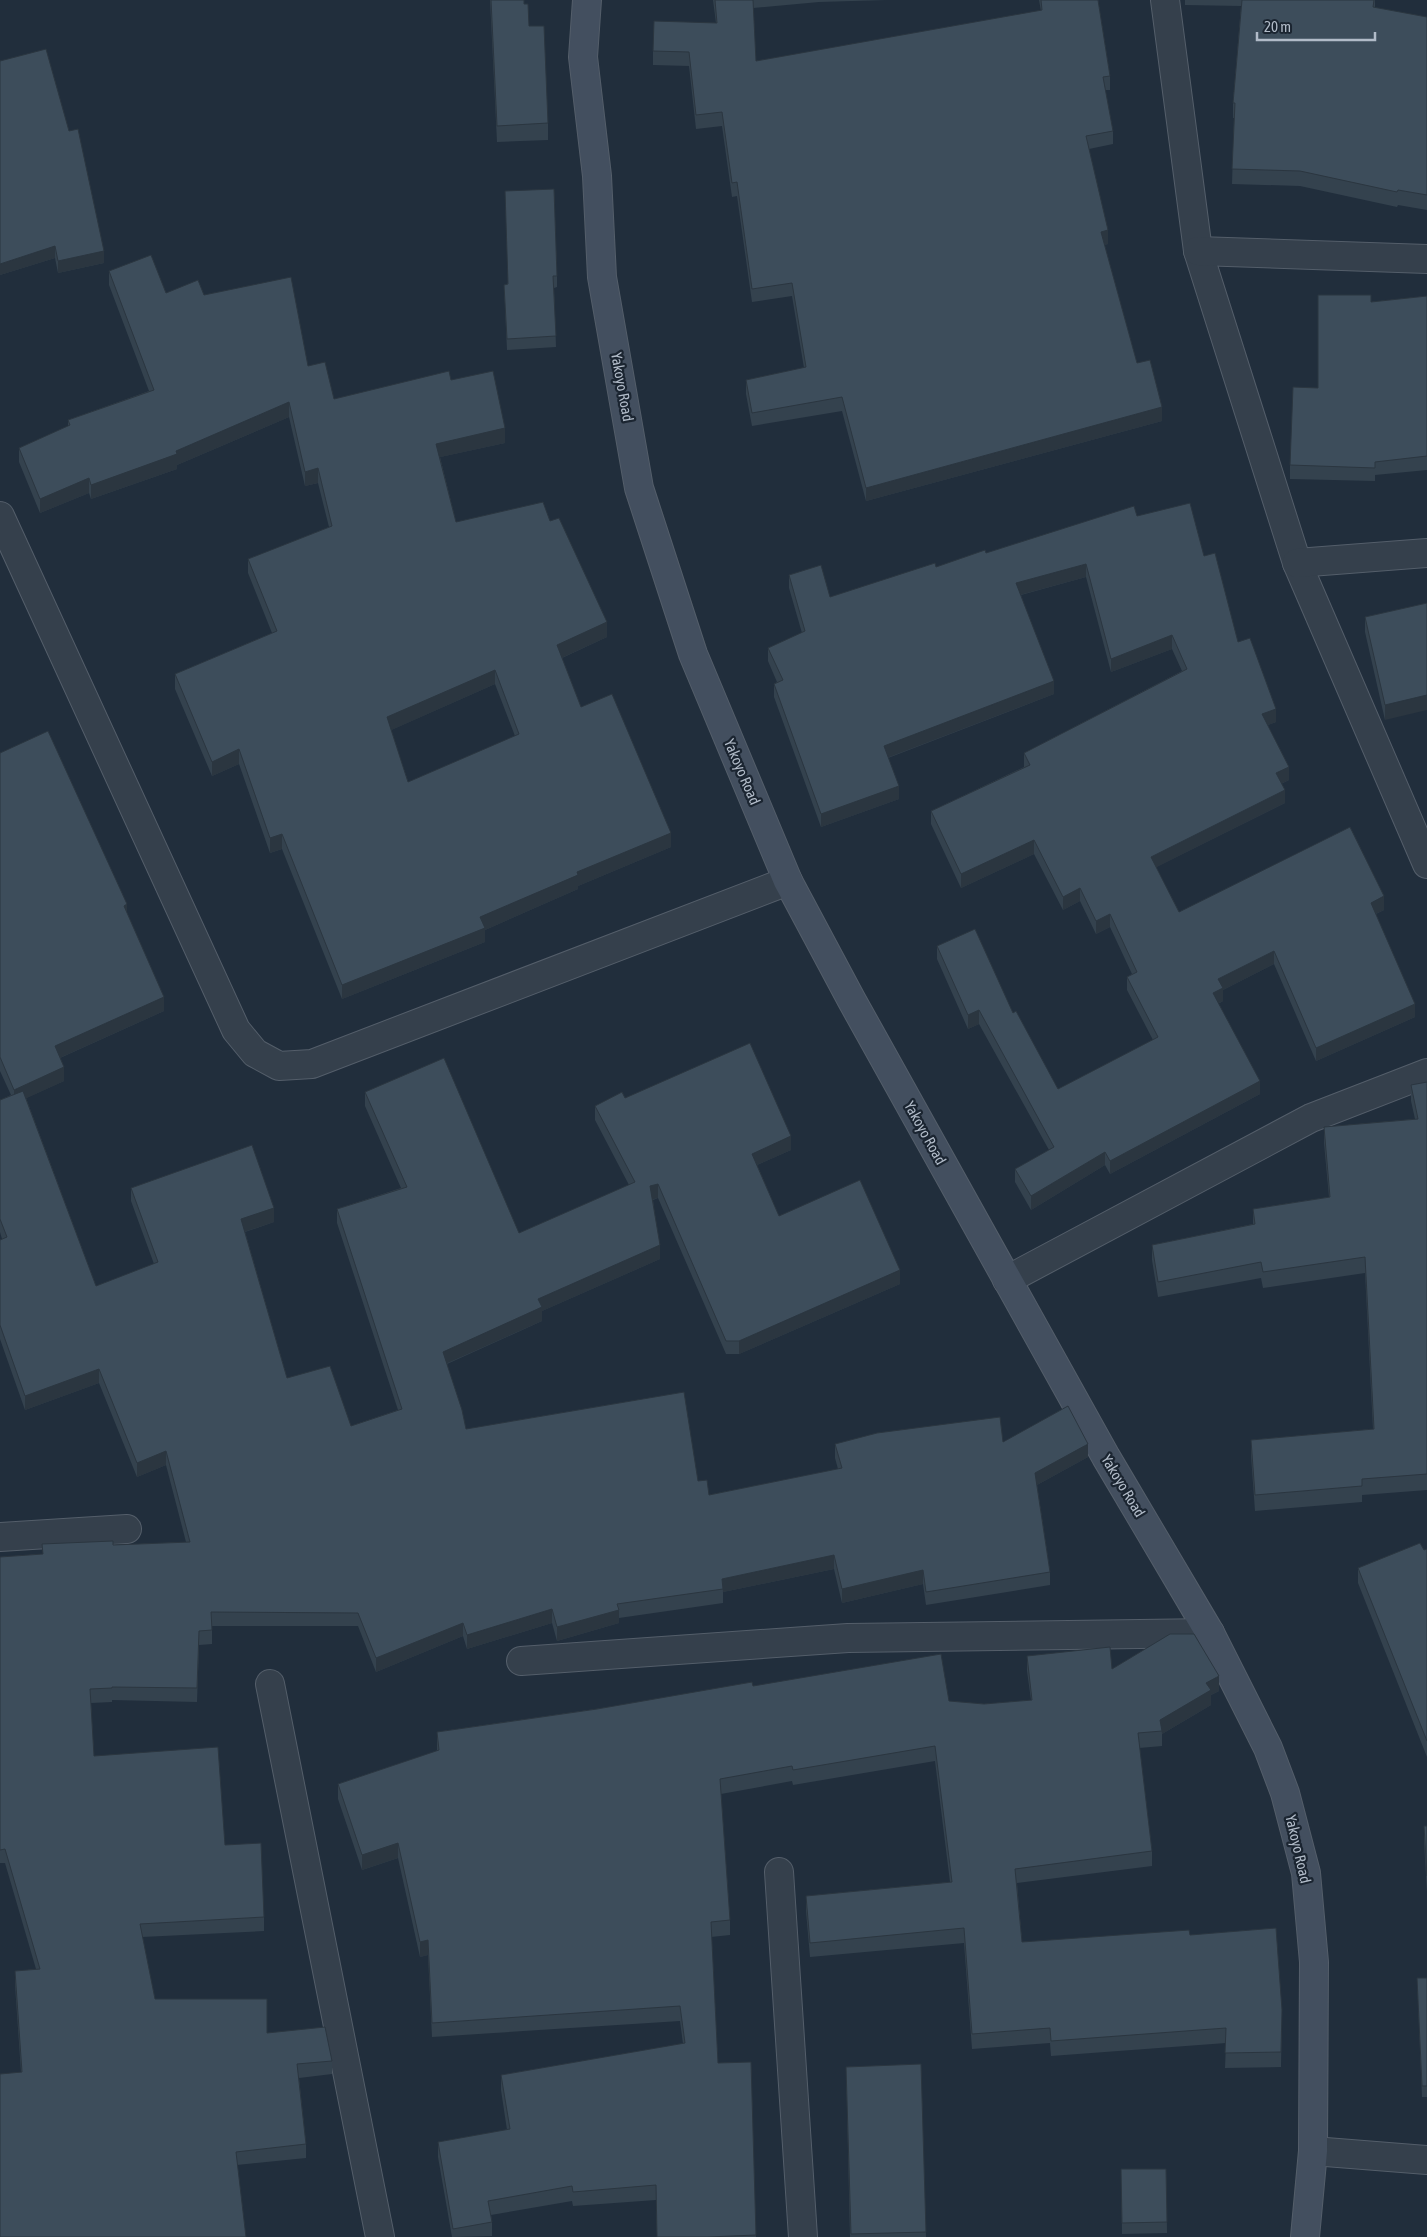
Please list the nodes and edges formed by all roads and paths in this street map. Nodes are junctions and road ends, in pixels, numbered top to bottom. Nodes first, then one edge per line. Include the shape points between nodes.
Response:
1 (587, 0) edge
2 (1165, 0) edge
3 (1198, 251) junction
4 (1427, 259) edge
5 (0, 516) edge
6 (1427, 553) edge
7 (1297, 563) junction
8 (1427, 864) edge
9 (788, 881) junction
10 (1427, 1073) edge
11 (1008, 1280) junction
12 (127, 1529) dead end
13 (0, 1537) edge
14 (1210, 1633) junction
15 (521, 1662) dead end
16 (270, 1684) dead end
17 (779, 1872) dead end
18 (1313, 2151) junction
19 (1427, 2160) edge
20 (380, 2237) edge
21 (802, 2237) edge
22 (1305, 2237) edge

1 - 9 main road, Yakoyo Road via 583,57 597,176 602,277 639,488 693,654
2 - 3 street
3 - 4 street
3 - 7 street
5 - 9 street via 236,1030 255,1053 278,1066 312,1064
6 - 7 street
7 - 8 street
9 - 11 main road, Yakoyo Road
10 - 11 street via 1311,1118
11 - 14 main road, Yakoyo Road via 1106,1457
12 - 13 street
14 - 15 street via 848,1638
14 - 18 main road, Yakoyo Road via 1268,1748 1285,1793 1306,1873 1314,1962
16 - 20 street
17 - 21 street
18 - 19 street
18 - 22 main road, Yakoyo Road

